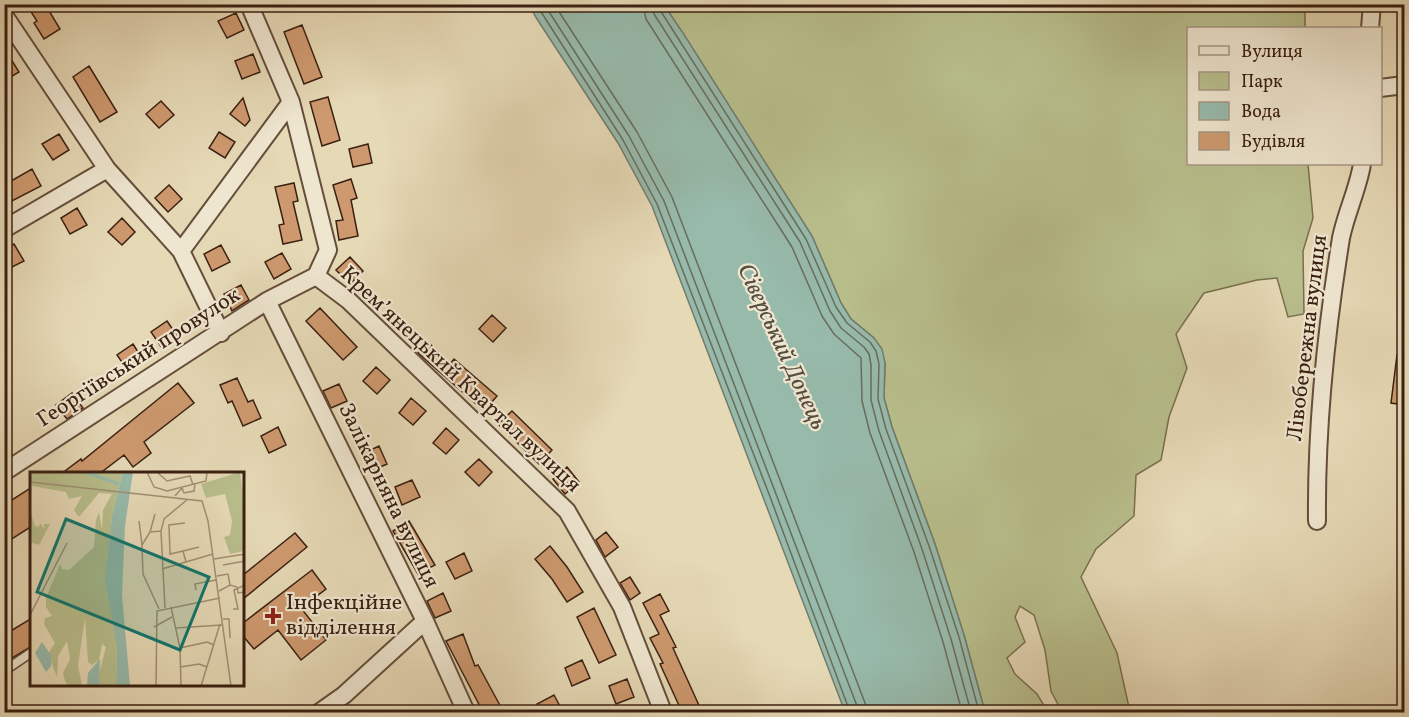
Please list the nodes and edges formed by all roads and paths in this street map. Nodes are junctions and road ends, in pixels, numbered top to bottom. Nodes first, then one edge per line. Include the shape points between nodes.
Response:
1 (249, 4) edge
2 (1372, 4) edge
3 (5, 16) edge
4 (1370, 27) edge
5 (1404, 85) edge
6 (1382, 88) edge
7 (291, 102) junction
8 (1362, 165) edge
9 (107, 169) junction
10 (4, 229) edge
11 (181, 251) junction
12 (316, 276) junction
13 (267, 302) junction
14 (222, 333) junction
15 (4, 472) edge
16 (1317, 521) dead end
17 (425, 621) junction
18 (30, 653) edge
19 (4, 671) edge
20 (320, 712) edge
21 (466, 712) edge
22 (663, 712) edge

1 - 7 street, Крем’янецький Квартал вулиця
2 - 4 street
3 - 9 street
5 - 6 street
7 - 11 street
7 - 12 street, Крем’янецький Квартал вулиця via 328,250
8 - 16 street, Лівобережна вулиця via 1342,235 1330,316 1317,460
9 - 10 street
9 - 11 street
11 - 14 street
12 - 13 street, Крем’янецький Квартал вулиця
12 - 22 street, Крем’янецький Квартал вулиця via 348,300 567,511 622,607
13 - 14 street, Георгіївський провулок
13 - 17 street, Залікарняна вулиця
14 - 15 street, Георгіївський провулок
17 - 20 street
17 - 21 street, Залікарняна вулиця
18 - 19 lane

